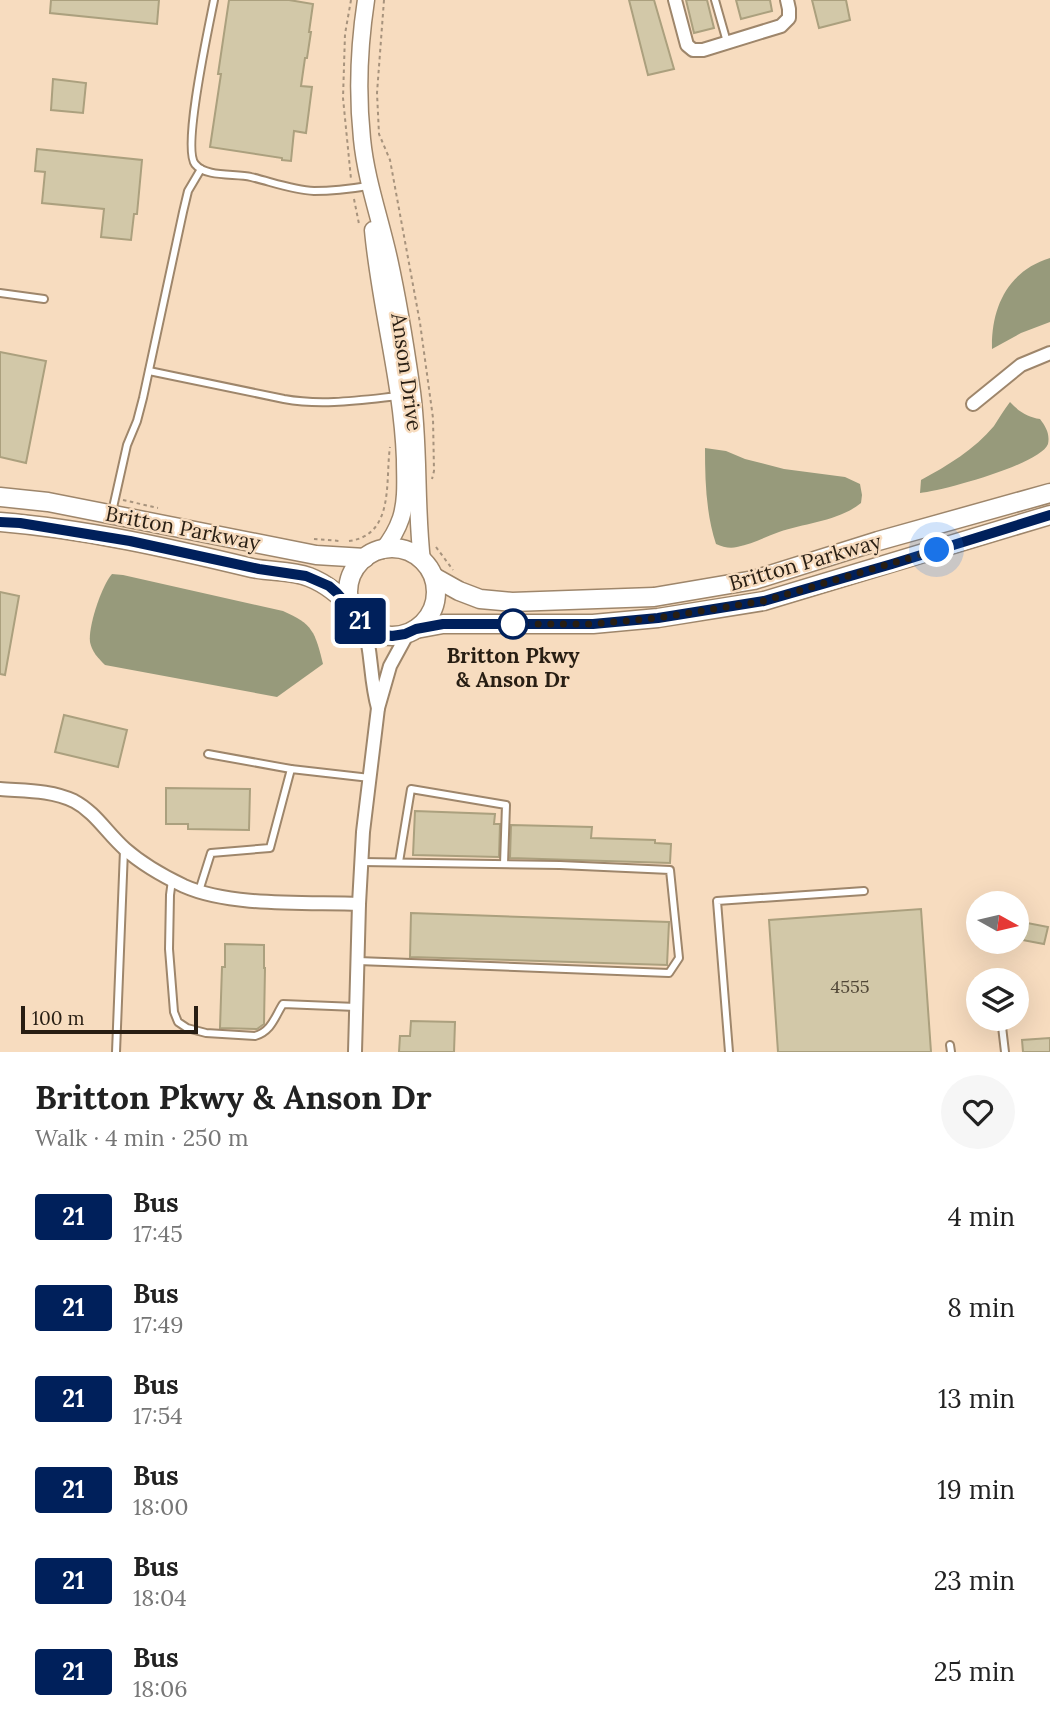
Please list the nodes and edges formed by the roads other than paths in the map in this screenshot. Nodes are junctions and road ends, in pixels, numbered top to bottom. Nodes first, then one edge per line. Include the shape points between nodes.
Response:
1 (214, 0) edge
2 (366, 0) edge
3 (675, 0) edge
4 (716, 0) edge
5 (787, 0) edge
6 (727, 42) junction
7 (201, 169) junction
8 (369, 186) junction
9 (0, 293) edge
10 (44, 299) dead end
11 (1050, 353) edge
12 (149, 371) junction
13 (400, 396) junction
14 (973, 404) dead end
15 (1050, 493) edge
16 (0, 497) edge
17 (113, 506) junction
18 (1050, 515) edge
19 (0, 522) edge
20 (383, 550) junction
21 (365, 558) junction
22 (422, 561) junction
23 (434, 577) junction
24 (352, 608) junction
25 (364, 625) junction
26 (412, 631) junction
27 (378, 708) junction
28 (208, 754) dead end
29 (291, 769) junction
30 (370, 779) junction
31 (0, 789) edge
32 (124, 848) junction
33 (362, 862) junction
34 (399, 862) junction
35 (504, 864) junction
36 (172, 880) junction
37 (199, 891) junction
38 (863, 891) dead end
39 (359, 904) junction
40 (358, 961) junction
41 (356, 1007) junction
42 (1003, 1031) edge
43 (116, 1052) edge
44 (355, 1052) edge
45 (729, 1052) edge
46 (1005, 1052) edge

1 - 7 lane via 191,141 194,164
2 - 8 street, Anson Drive via 359,85
3 - 6 street via 687,45 693,50
4 - 6 lane
5 - 6 street via 789,18 781,26
7 - 8 lane via 307,190
7 - 12 lane via 188,191
8 - 13 street, Anson Drive via 376,259
8 - 22 street, Anson Drive via 388,258 412,390
9 - 10 lane
11 - 14 street via 1021,365
12 - 13 lane via 306,402
12 - 17 lane
13 - 20 street, Anson Drive via 403,506 393,538
15 - 23 main road, Britton Parkway via 754,580 654,597 512,602 480,598
16 - 17 main road, Britton Parkway
17 - 21 main road, Britton Parkway via 316,555
18 - 26 main road, Britton Parkway via 764,601 593,624 443,624
19 - 24 main road, Britton Parkway via 130,541 306,576 329,586
20 - 21 main road
20 - 22 main road via 404,550
21 - 24 main road via 350,581
22 - 23 main road
23 - 26 main road via 434,606
24 - 25 main road
25 - 26 main road via 392,636
25 - 27 street
26 - 27 street via 390,666
27 - 30 street
28 - 29 lane
29 - 30 lane
29 - 37 lane via 270,848 211,853
30 - 33 street
31 - 32 street via 57,794 75,802
32 - 36 street
32 - 43 lane
33 - 34 lane
33 - 39 street
34 - 35 lane
34 - 35 lane via 411,789 506,804
35 - 40 lane via 670,870 678,958 669,973
36 - 37 street
36 - 41 lane via 169,949 178,1022 206,1033 256,1036 276,1019 283,1004
37 - 39 street via 245,901
38 - 45 lane via 717,901
39 - 40 street
40 - 41 street
41 - 44 street
42 - 46 lane

